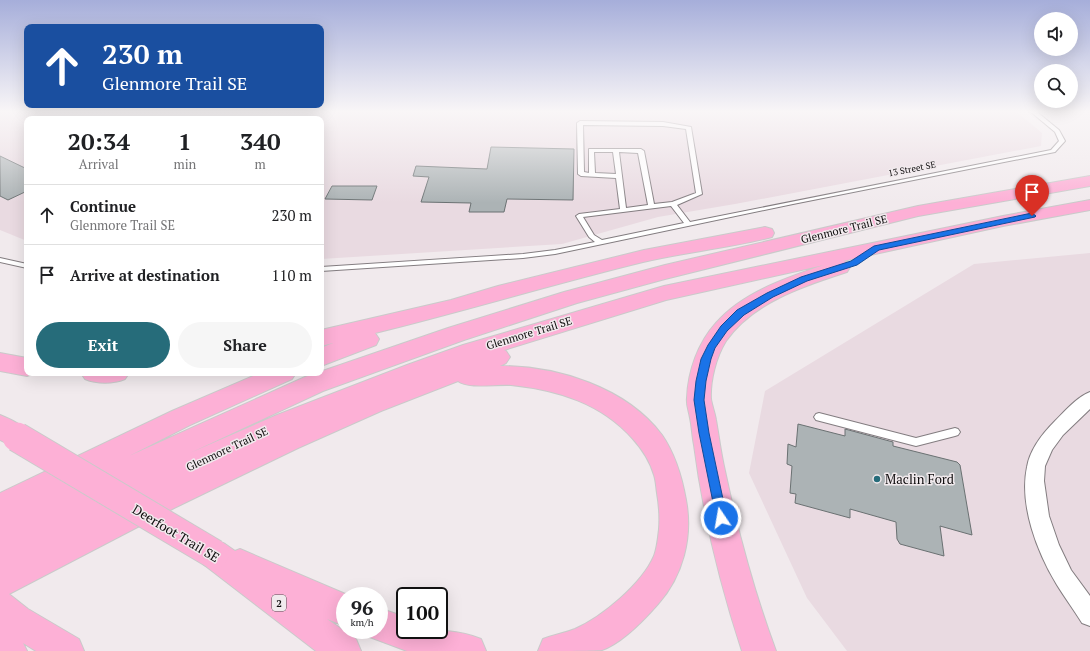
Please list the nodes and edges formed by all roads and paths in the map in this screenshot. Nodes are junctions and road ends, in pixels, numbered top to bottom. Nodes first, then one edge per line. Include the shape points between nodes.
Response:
1 (580, 142) edge
2 (691, 142) edge
3 (1061, 142) edge
4 (616, 150) junction
5 (592, 175) junction
6 (619, 176) junction
7 (1087, 180) edge
8 (673, 204) junction
9 (1090, 205) edge
10 (651, 206) junction
11 (623, 210) junction
12 (918, 211) junction
13 (1003, 221) junction
14 (1090, 221) edge
15 (688, 224) junction
16 (600, 242) junction
17 (877, 248) junction
18 (0, 260) edge
19 (24, 265) edge
20 (324, 268) edge
21 (664, 293) junction
22 (451, 307) junction
23 (324, 337) edge
24 (324, 356) edge
25 (0, 362) edge
26 (24, 366) edge
27 (277, 376) edge
28 (440, 379) junction
29 (1090, 399) edge
30 (820, 418) dead end
31 (8, 431) edge
32 (955, 432) dead end
33 (0, 507) edge
34 (0, 531) edge
35 (214, 554) junction
36 (0, 558) edge
37 (0, 582) edge
38 (336, 606) edge
39 (1090, 614) edge
40 (6, 622) edge
41 (388, 627) edge
42 (10, 651) edge
43 (67, 651) edge
44 (344, 651) edge
45 (469, 651) edge
46 (555, 651) edge
47 (759, 651) edge

1 - 5 lane via 581,174
2 - 8 lane via 699,194
3 - 15 lane, 13 Street SE via 1053,151
4 - 5 lane via 591,150
4 - 6 lane
4 - 10 lane via 641,151
5 - 6 lane
6 - 11 lane
7 - 12 highway, Glenmore Trail SE
8 - 10 lane
8 - 15 lane
9 - 13 highway, Glenmore Trail SE
10 - 11 lane
11 - 16 lane via 579,216 591,236
12 - 22 highway via 873,213 644,256
12 - 34 highway, Glenmore Trail SE via 571,297 456,334 314,384
13 - 14 highway
13 - 17 highway, Glenmore Trail SE
15 - 16 lane
16 - 20 lane via 523,256
17 - 21 highway, Glenmore Trail SE
17 - 47 highway via 854,263 804,279 740,312 724,328 706,359 699,400 704,433 732,563
18 - 19 lane
21 - 28 highway via 644,306
21 - 36 highway, Glenmore Trail SE via 415,370 286,422 110,503
22 - 23 highway
22 - 24 highway
25 - 26 highway
27 - 33 highway via 181,418
28 - 37 highway via 332,420 147,507
28 - 46 highway via 492,374 522,376 557,382 586,391 616,408 637,424 658,451 666,468 671,481 675,528 666,565 656,584 608,628 569,649
29 - 39 street via 1051,435 1040,454 1035,472 1039,515 1049,544 1064,576
30 - 32 lane via 916,442
31 - 35 highway, Deerfoot Trail SE / 2, bridge
35 - 38 highway
35 - 44 highway, Deerfoot Trail SE / 2
40 - 42 highway
40 - 43 highway
41 - 45 highway via 440,647

